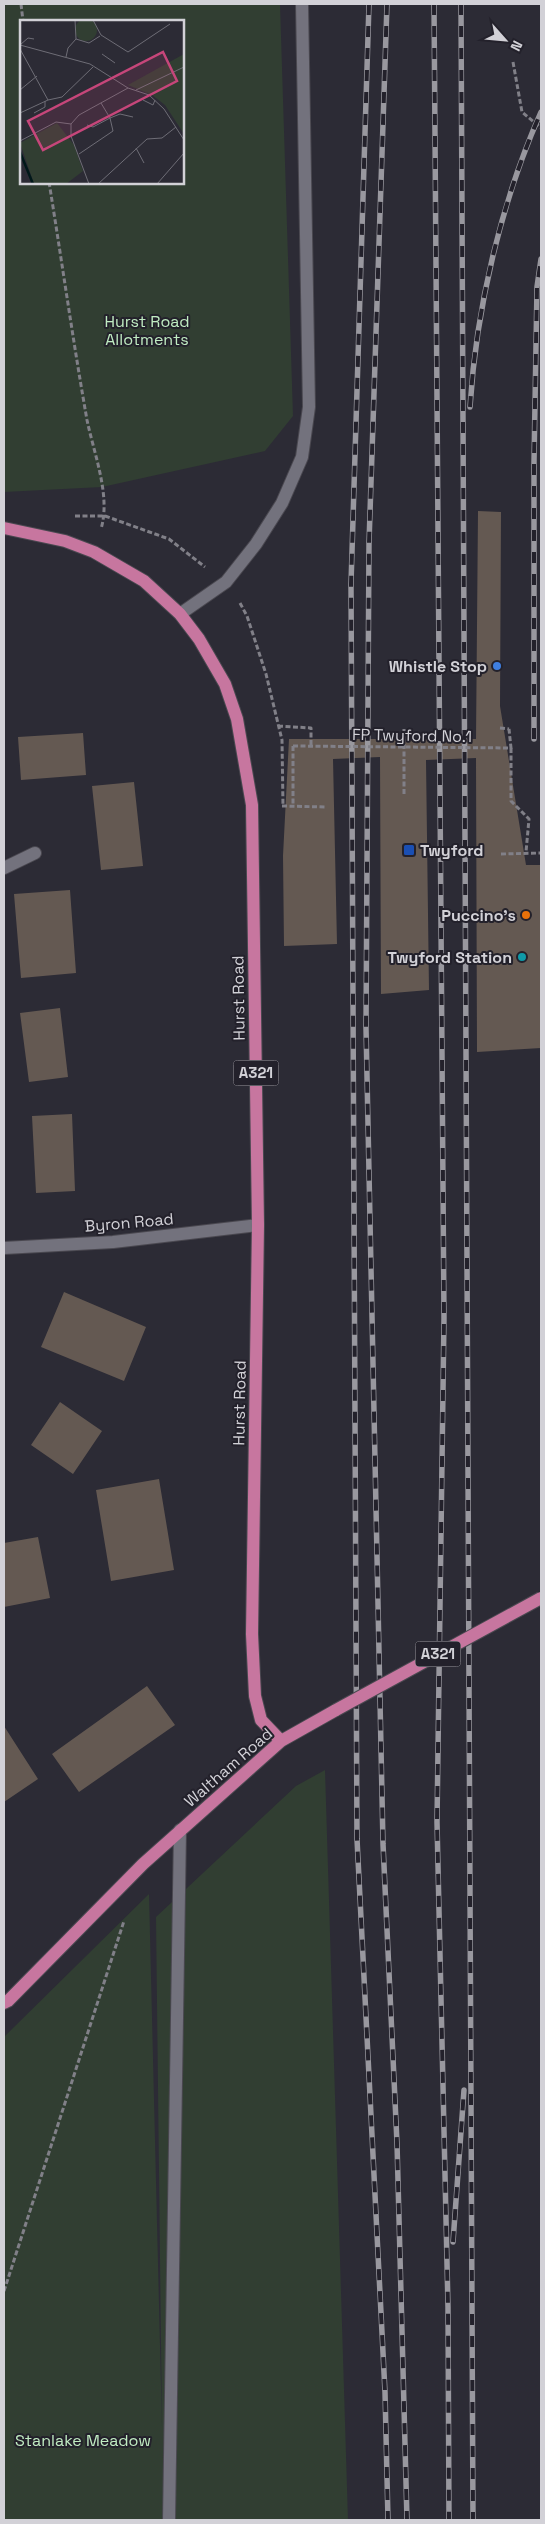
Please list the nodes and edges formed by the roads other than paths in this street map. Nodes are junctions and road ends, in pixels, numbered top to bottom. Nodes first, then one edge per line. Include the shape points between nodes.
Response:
1 (302, 4) edge
2 (4, 528) edge
3 (180, 614) junction
4 (35, 853) dead end
5 (4, 868) edge
6 (258, 1225) junction
7 (4, 1248) edge
8 (541, 1598) edge
9 (281, 1740) junction
10 (180, 1830) junction
11 (4, 2003) edge
12 (169, 2520) edge

1 - 3 street via 310,407 302,457 282,503 256,544 226,582
2 - 3 main road, Hurst Road / A321 via 65,541 94,552 144,581
3 - 6 main road, Hurst Road / A321 via 225,684 237,719 252,804
4 - 5 street
6 - 7 street, Byron Road via 113,1242
6 - 9 main road, Hurst Road / A321 via 252,1634 255,1696 261,1720
8 - 9 main road, Waltham Road / A321, bridge
9 - 10 main road, Waltham Road
10 - 11 main road, Waltham Road
10 - 12 street

